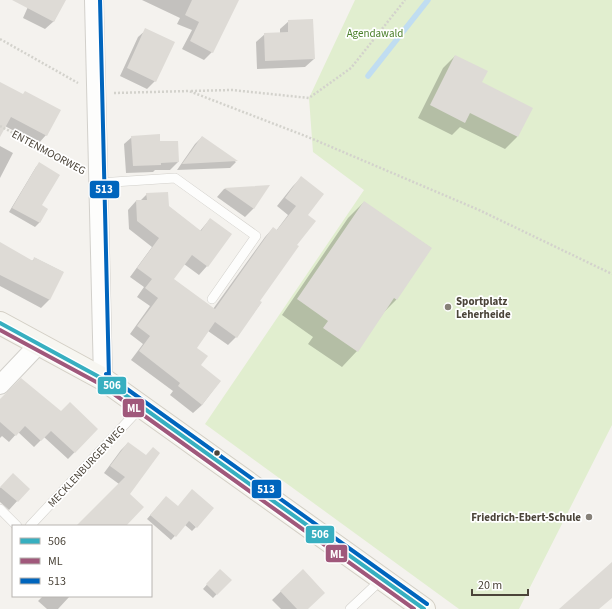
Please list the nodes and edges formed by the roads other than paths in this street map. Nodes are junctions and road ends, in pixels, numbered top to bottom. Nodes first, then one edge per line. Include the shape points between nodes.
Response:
1 (94, 0) edge
2 (98, 181) junction
3 (212, 299) dead end
4 (0, 323) edge
5 (39, 344) junction
6 (103, 379) junction
7 (0, 385) edge
8 (142, 406) junction
9 (0, 510) edge
10 (16, 525) edge
11 (31, 525) edge
12 (382, 579) junction
13 (350, 609) edge
14 (424, 609) edge

1 - 2 street, ENTENMOORWEG
2 - 3 lane via 175,178 256,236
2 - 6 street, ENTENMOORWEG
4 - 5 street
5 - 6 street
5 - 7 street
6 - 8 street
8 - 11 lane, MECKLENBURGER WEG
8 - 12 street
9 - 10 lane
12 - 13 lane
12 - 14 street

